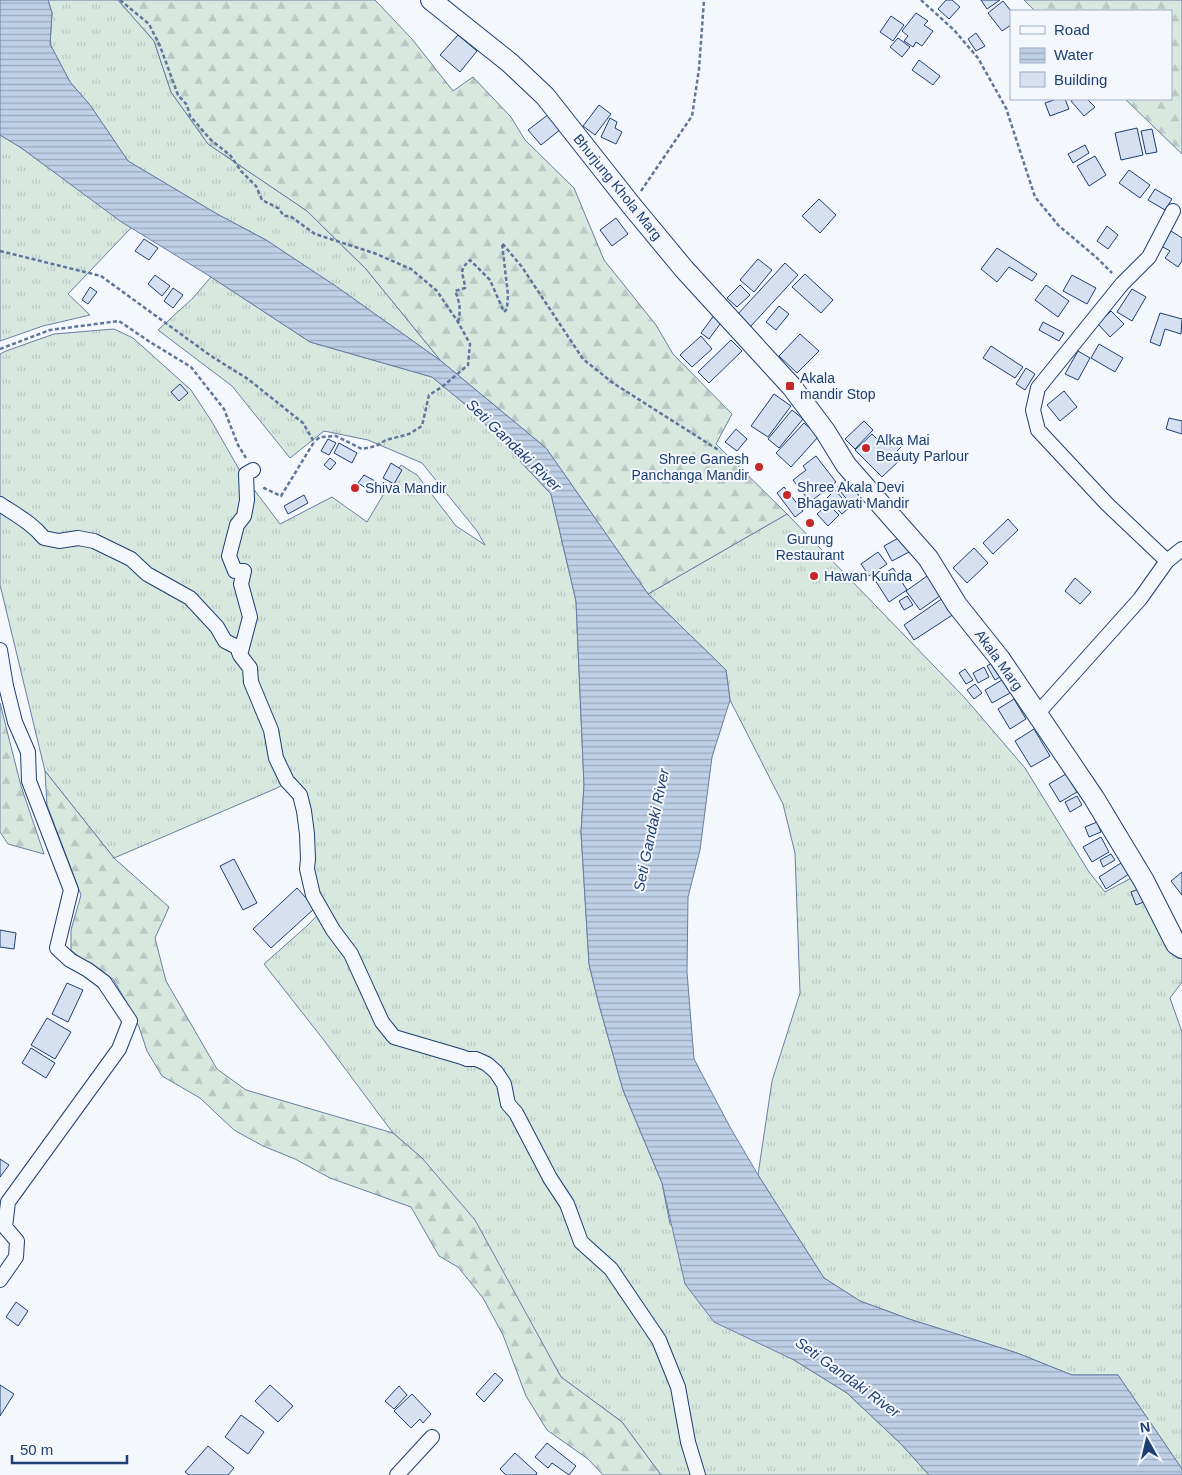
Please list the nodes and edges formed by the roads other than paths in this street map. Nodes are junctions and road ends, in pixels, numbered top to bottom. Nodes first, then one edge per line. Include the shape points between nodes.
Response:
1 (431, 0) edge
2 (1173, 211) dead end
3 (792, 387) joint
4 (253, 470) road end
5 (0, 504) edge
6 (1182, 549) edge
7 (1167, 562) junction
8 (0, 650) edge
9 (240, 655) junction
10 (1037, 714) junction
11 (1182, 948) edge
12 (0, 1280) edge
13 (432, 1438) dead end
14 (397, 1475) edge
15 (698, 1475) edge

1 - 3 main road, Bhurjung Khola Marg via 546,96 684,268
2 - 7 street via 1149,257 1122,284 1038,388 1033,410 1038,430
3 - 10 main road, Akala Marg via 846,465 928,558
4 - 9 street via 246,474 244,516 237,525 229,556 235,571 244,571 241,584 250,618
5 - 9 street via 36,528 44,538 94,541 131,559 146,574 190,598 217,627 225,641 237,647
6 - 7 street
7 - 10 street via 1140,599
8 - 12 street via 15,722 28,752 29,781 72,890 57,948 104,982 130,1021 119,1049 8,1202 5,1227 17,1241 16,1257
9 - 15 street via 250,668 251,682 271,730 276,758 300,795 307,834 307,869 313,896 351,954 382,1022 394,1038 462,1056 466,1060 476,1059 496,1072 504,1084 508,1104 516,1112 567,1204 582,1242 611,1269 660,1340 678,1387
10 - 11 main road, Akala Marg via 1099,806 1144,881 1176,944
13 - 14 street

